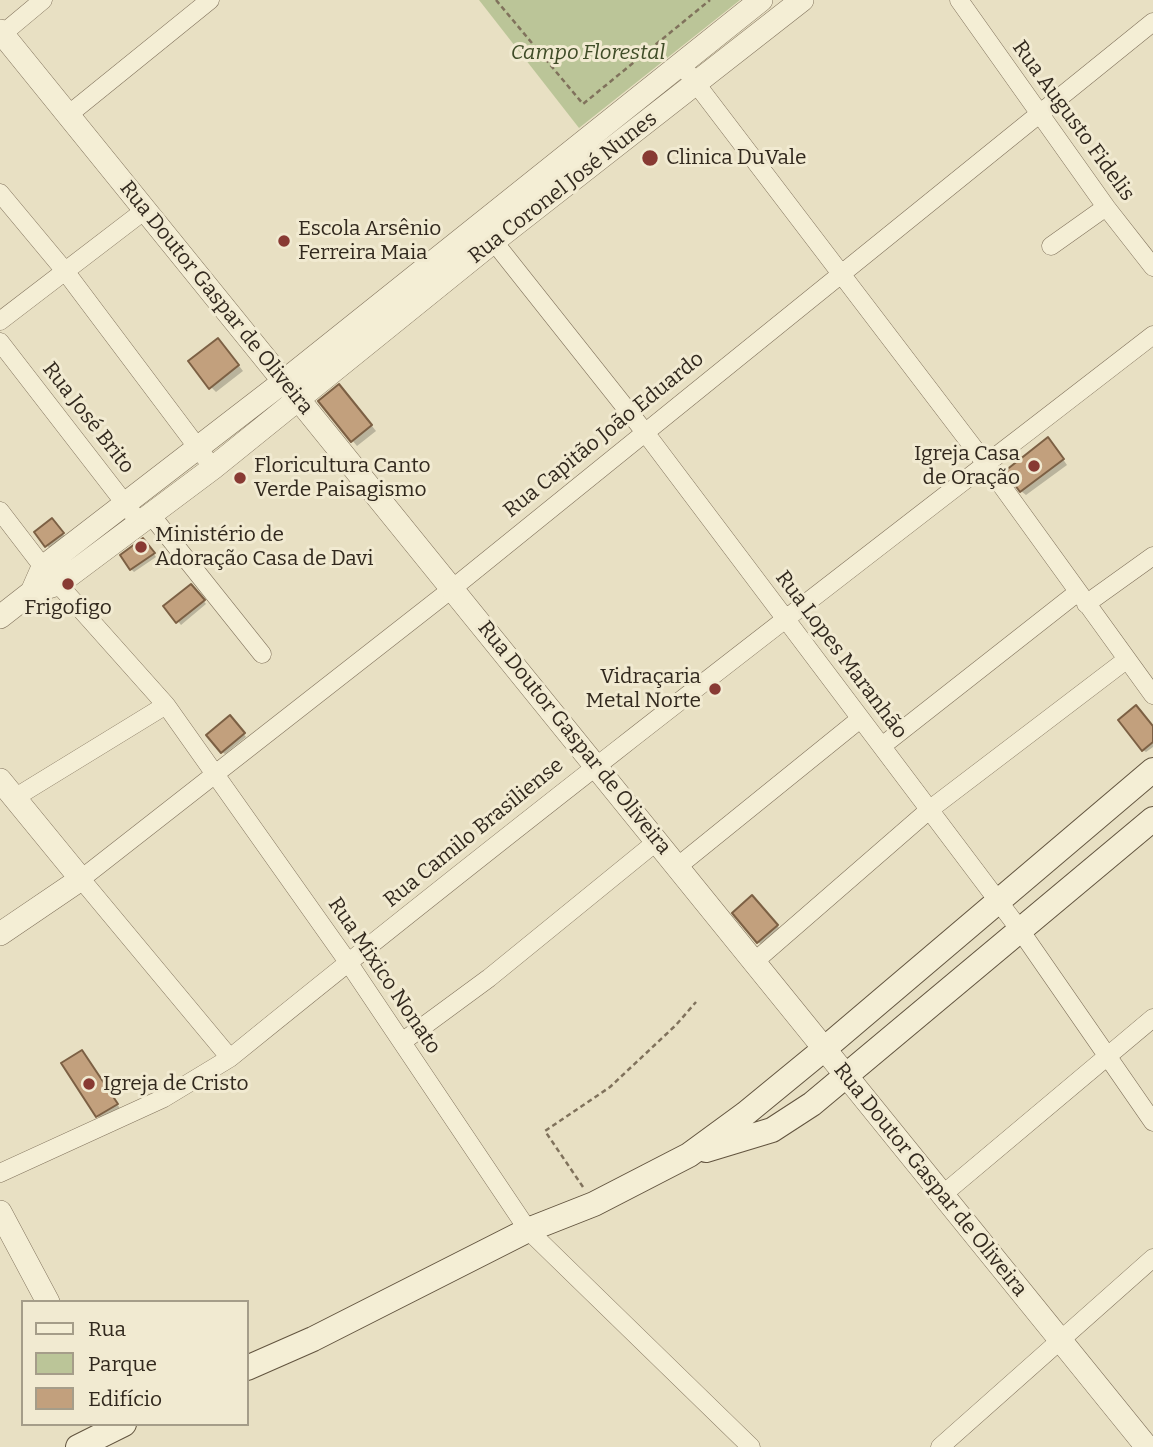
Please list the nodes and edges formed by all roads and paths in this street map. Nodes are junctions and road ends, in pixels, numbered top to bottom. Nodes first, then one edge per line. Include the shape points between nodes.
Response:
1 (43, 0) edge
2 (210, 0) edge
3 (496, 0) edge
4 (710, 0) edge
5 (761, 0) edge
6 (802, 0) edge
7 (959, 0) edge
8 (1153, 22) edge
9 (1, 34) edge
10 (680, 64) junction
11 (697, 84) junction
12 (1039, 112) junction
13 (68, 115) junction
14 (0, 193) edge
15 (1106, 207) junction
16 (145, 210) junction
17 (487, 233) junction
18 (1051, 246) dead end
19 (1153, 267) edge
20 (65, 271) junction
21 (841, 271) junction
22 (0, 321) edge
23 (1153, 335) edge
24 (0, 342) edge
25 (290, 390) junction
26 (644, 431) junction
27 (197, 446) junction
28 (986, 464) junction
29 (213, 468) junction
30 (126, 503) junction
31 (0, 511) edge
32 (146, 519) junction
33 (1153, 556) edge
34 (51, 575) junction
35 (453, 588) junction
36 (1082, 598) junction
37 (0, 617) edge
38 (785, 622) junction
39 (262, 653) dead end
40 (1126, 660) junction
41 (1153, 695) edge
42 (166, 705) junction
43 (860, 719) junction
44 (882, 746) junction
45 (596, 764) junction
46 (1153, 770) edge
47 (215, 777) junction
48 (0, 780) edge
49 (16, 797) junction
50 (929, 810) junction
51 (1153, 819) edge
52 (656, 842) junction
53 (677, 867) junction
54 (81, 880) junction
55 (998, 901) junction
56 (1020, 930) junction
57 (0, 934) edge
58 (348, 962) junction
59 (754, 962) junction
60 (696, 1002) dead end
61 (1153, 1018) edge
62 (402, 1042) junction
63 (823, 1050) junction
64 (1108, 1055) junction
65 (230, 1058) junction
66 (846, 1077) junction
67 (1153, 1122) edge
68 (689, 1155) junction
69 (0, 1173) edge
70 (941, 1196) junction
71 (594, 1204) junction
72 (0, 1212) edge
73 (528, 1230) junction
74 (1153, 1258) edge
75 (47, 1300) edge
76 (1060, 1340) junction
77 (248, 1368) edge
78 (117, 1426) edge
79 (78, 1447) edge
80 (751, 1447) edge
81 (940, 1447) edge
82 (1147, 1447) edge

1 - 9 street
2 - 13 street
3 - 4 path via 583,104
5 - 10 street, Rua Coronel José Nunes
6 - 11 street, Rua Coronel José Nunes
7 - 12 street, Rua Augusto Fidelis
8 - 12 street, Rua Capitão João Eduardo
9 - 13 street, Rua Doutor Gaspar de Oliveira
10 - 11 street
10 - 17 street, Rua Coronel José Nunes
11 - 17 street, Rua Coronel José Nunes
11 - 21 street
12 - 15 street, Rua Augusto Fidelis
12 - 21 street, Rua Capitão João Eduardo
13 - 16 street, Rua Doutor Gaspar de Oliveira
14 - 20 street
15 - 18 street
15 - 19 street, Rua Augusto Fidelis
16 - 20 street
16 - 25 street, Rua Doutor Gaspar de Oliveira
17 - 25 street, Rua Coronel José Nunes
17 - 26 street, Rua Lopes Maranhão
20 - 22 street
20 - 27 street
21 - 26 street, Rua Capitão João Eduardo
21 - 28 street
23 - 28 street, Rua Camilo Brasiliense
24 - 30 street, Rua José Brito
25 - 27 street, Rua Coronel José Nunes
25 - 29 street, Rua Coronel José Nunes
25 - 35 street, Rua Doutor Gaspar de Oliveira
26 - 35 street, Rua Capitão João Eduardo
26 - 38 street, Rua Lopes Maranhão
27 - 29 street
27 - 30 street, Rua Coronel José Nunes
28 - 36 street
28 - 38 street, Rua Camilo Brasiliense
29 - 32 street, Rua Coronel José Nunes
30 - 32 street, Rua José Brito
30 - 34 street, Rua Coronel José Nunes
31 - 34 street, Rua Mixico Nonato
32 - 34 street, Rua Coronel José Nunes
32 - 39 street, Rua José Brito
33 - 36 street
34 - 37 street
34 - 42 street, Rua Mixico Nonato
35 - 45 street, Rua Doutor Gaspar de Oliveira
35 - 47 street, Rua Capitão João Eduardo
36 - 40 street
36 - 44 street
38 - 43 street, Rua Lopes Maranhão
38 - 45 street, Rua Camilo Brasiliense
40 - 41 street
40 - 50 street
42 - 47 street, Rua Mixico Nonato
42 - 49 street
43 - 44 street, Rua Lopes Maranhão
43 - 53 street
44 - 50 street, Rua Lopes Maranhão
45 - 52 street, Rua Doutor Gaspar de Oliveira
45 - 58 street, Rua Camilo Brasiliense
46 - 55 main road
47 - 54 street, Rua Capitão João Eduardo
47 - 58 street, Rua Mixico Nonato
48 - 49 street
49 - 54 street
50 - 55 street, Rua Lopes Maranhão
50 - 59 street
51 - 56 main road
52 - 53 street, Rua Doutor Gaspar de Oliveira
52 - 62 street via 489,978
53 - 59 street, Rua Doutor Gaspar de Oliveira
54 - 57 street
54 - 65 street
55 - 56 street, Rua Lopes Maranhão
55 - 63 main road
56 - 64 street, Rua Lopes Maranhão
56 - 66 main road
58 - 62 street, Rua Mixico Nonato
58 - 65 street, Rua Camilo Brasiliense
59 - 63 street, Rua Doutor Gaspar de Oliveira
60 - 71 path via 610,1087 545,1130
61 - 64 street
62 - 73 street, Rua Mixico Nonato
63 - 66 street, Rua Doutor Gaspar de Oliveira
63 - 68 main road
64 - 67 street, Rua Lopes Maranhão
64 - 70 street
65 - 69 street, Rua Camilo Brasiliense via 164,1098
66 - 68 main road via 772,1130
66 - 70 street, Rua Doutor Gaspar de Oliveira
68 - 71 main road
70 - 76 street, Rua Doutor Gaspar de Oliveira
71 - 73 main road
72 - 75 street
73 - 77 main road
73 - 80 street, Rua Mixico Nonato
74 - 76 street
76 - 81 street
76 - 82 street, Rua Doutor Gaspar de Oliveira
78 - 79 main road

